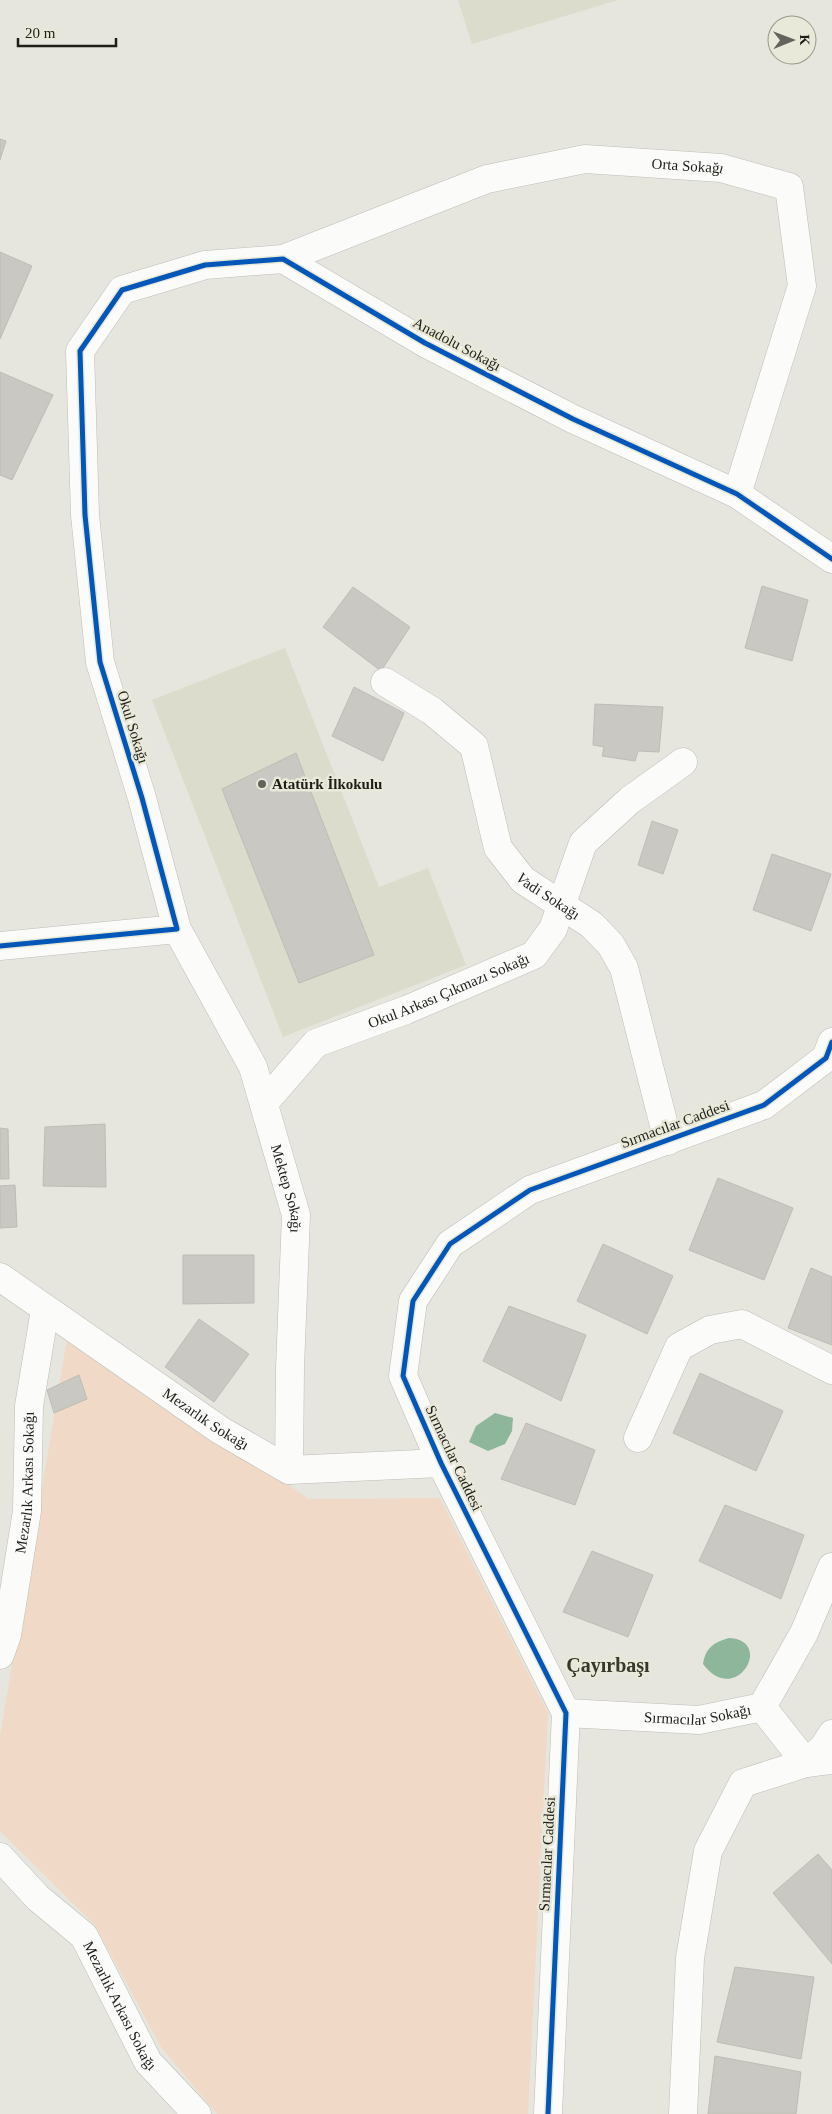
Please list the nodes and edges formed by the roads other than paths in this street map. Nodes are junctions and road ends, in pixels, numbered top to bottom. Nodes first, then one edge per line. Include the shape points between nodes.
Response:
1 (283, 259) junction
2 (737, 494) junction
3 (832, 559) edge
4 (385, 682) dead end
5 (683, 762) dead end
6 (561, 905) junction
7 (177, 929) junction
8 (0, 946) edge
9 (832, 1042) edge
10 (264, 1103) junction
11 (668, 1141) junction
12 (0, 1277) edge
13 (45, 1310) junction
14 (832, 1370) edge
15 (638, 1438) dead end
16 (441, 1463) junction
17 (289, 1470) junction
18 (832, 1567) edge
19 (0, 1655) edge
20 (762, 1707) junction
21 (566, 1713) junction
22 (832, 1734) edge
23 (819, 1761) edge
24 (0, 1857) edge
25 (197, 2114) edge
26 (548, 2114) edge
27 (683, 2114) edge

1 - 2 street, Anadolu Sokağı via 425,343 573,418
1 - 2 street, Orta Sokağı via 487,179 585,159 721,168 789,187 802,286
1 - 7 street, Okul Sokağı via 205,265 122,290 80,351 85,515 100,662 142,798
2 - 3 street, Anadolu Sokağı
4 - 6 street, Vadi Sokağı via 432,711 474,746 498,848 523,880
5 - 6 street, Okul Arkası Çıkmazı Sokağı via 630,800 583,842
6 - 10 street, Okul Arkası Çıkmazı Sokağı via 553,929 534,955 406,1010 316,1042
6 - 11 street, Vadi Sokağı via 592,925 612,945 624,968
7 - 8 street
7 - 10 street, Mektep Sokağı via 253,1067
9 - 11 street, Sırmacılar Caddesi via 826,1058 764,1105
10 - 17 street, Mektep Sokağı via 296,1215
11 - 16 street, Sırmacılar Caddesi via 530,1190 450,1244 413,1301 403,1376
12 - 13 street, Mezarlık Sokağı
13 - 17 street, Mezarlık Sokağı via 220,1430
13 - 19 street, Mezarlık Arkası Sokağı via 29,1406 27,1511 7,1635
14 - 15 street via 742,1324 710,1330 679,1347
16 - 17 street
16 - 21 street, Sırmacılar Caddesi
18 - 20 street, Sırmacılar Sokağı via 804,1633
20 - 21 street, Sırmacılar Sokağı via 699,1720
20 - 23 street
21 - 26 street, Sırmacılar Caddesi
22 - 23 street
23 - 27 street via 744,1783 708,1851 690,1958
24 - 25 street, Mezarlık Arkası Sokağı via 38,1898 84,1936 148,2062

